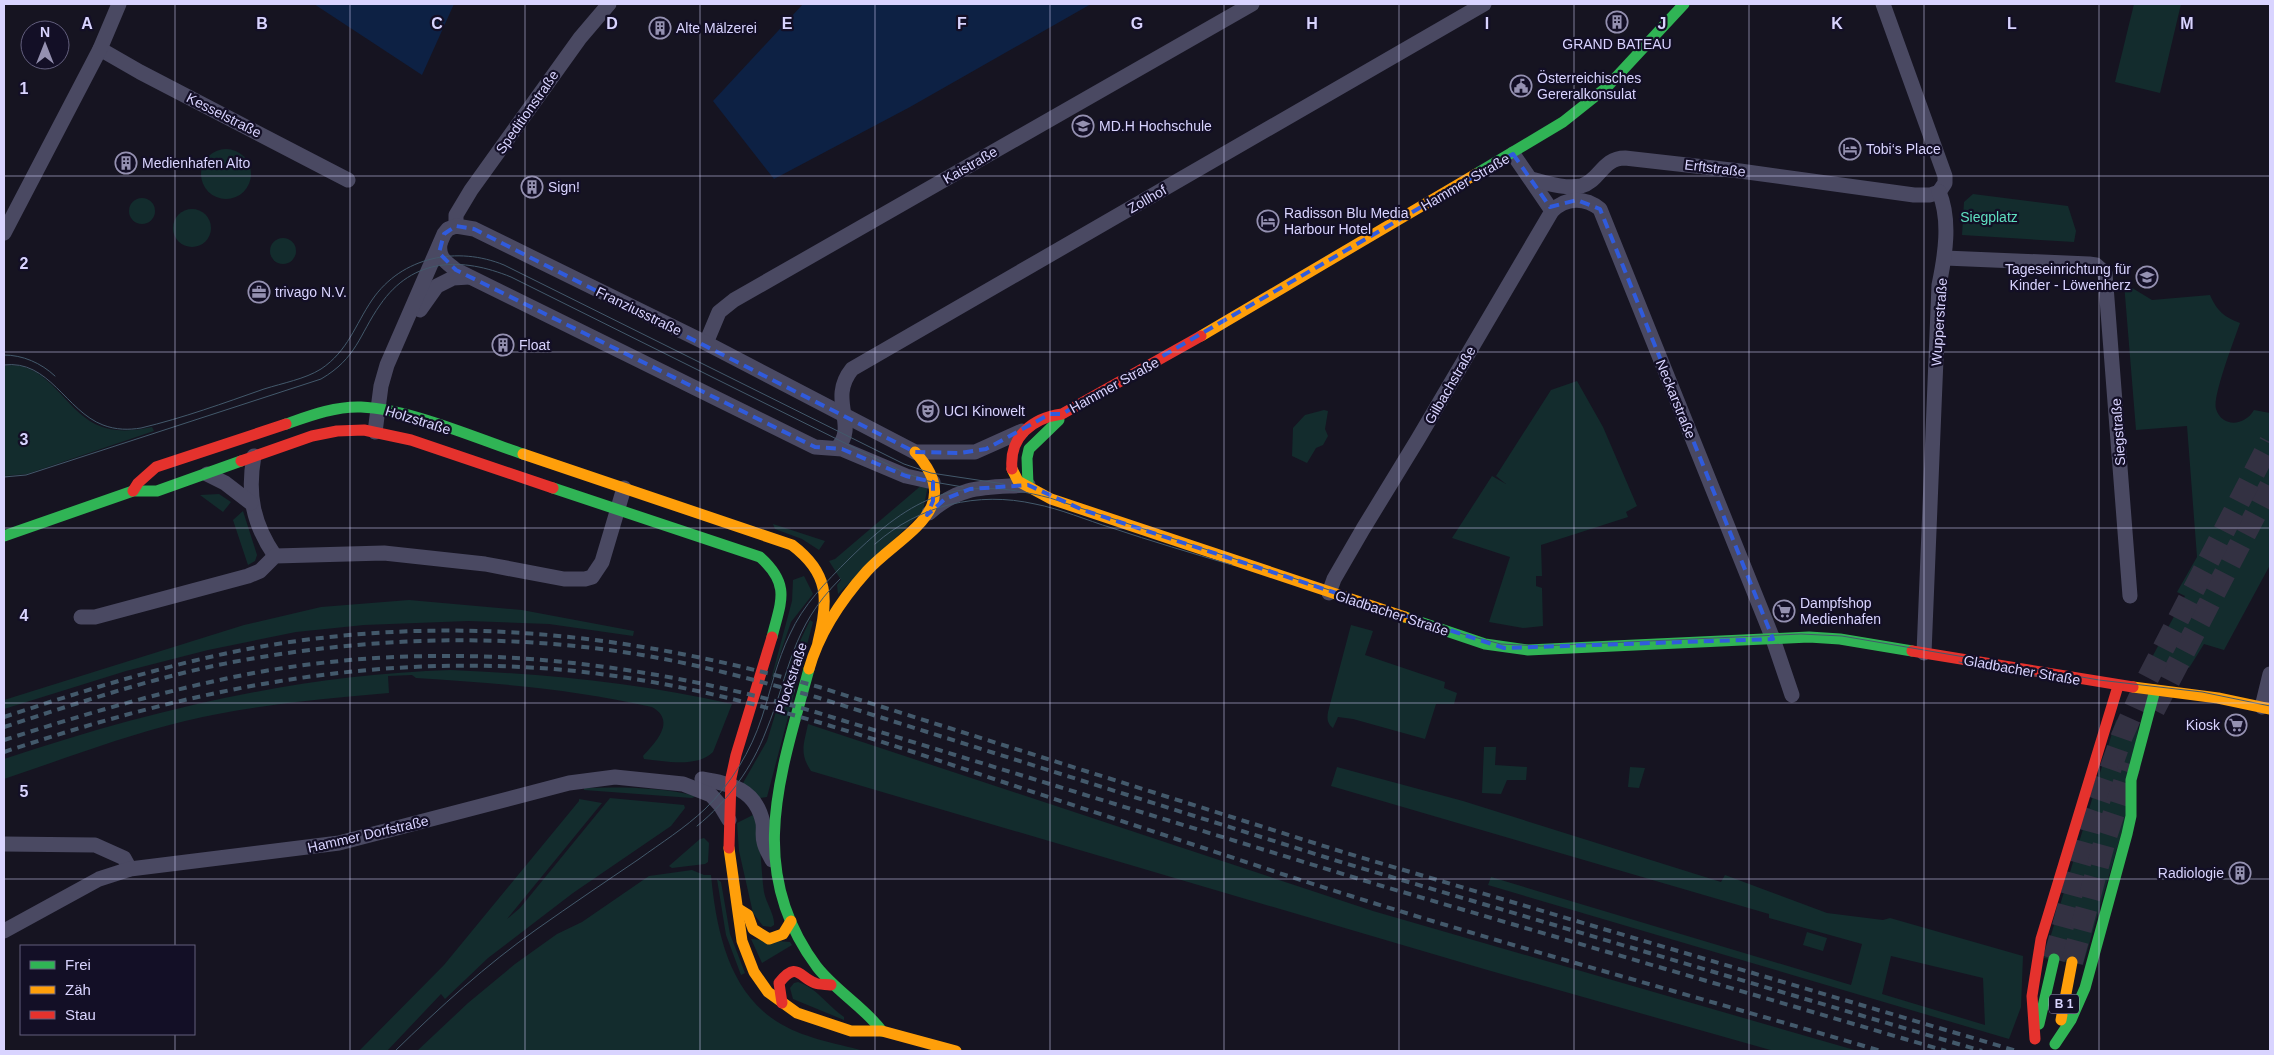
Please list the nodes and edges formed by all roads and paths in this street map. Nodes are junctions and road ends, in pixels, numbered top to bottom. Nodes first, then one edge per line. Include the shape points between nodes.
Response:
1 (119, 4) edge
2 (609, 4) edge
3 (1252, 4) edge
4 (1484, 4) edge
5 (1684, 4) edge
6 (1883, 4) edge
7 (100, 49) junction
8 (1513, 154) junction
9 (1531, 179) junction
10 (348, 180) dead end
11 (1940, 192) junction
12 (1552, 211) junction
13 (456, 226) junction
14 (4, 233) edge
15 (440, 244) junction
16 (1945, 258) junction
17 (480, 280) junction
18 (411, 312) junction
19 (706, 344) junction
20 (378, 408) junction
21 (1062, 414) junction
22 (843, 415) junction
23 (1022, 431) junction
24 (375, 432) junction
25 (837, 448) junction
26 (915, 452) junction
27 (254, 456) junction
28 (207, 474) junction
29 (933, 482) junction
30 (1028, 485) junction
31 (624, 488) junction
32 (133, 491) junction
33 (252, 503) junction
34 (618, 508) junction
35 (927, 515) junction
36 (4, 536) edge
37 (275, 556) junction
38 (1329, 593) junction
39 (2130, 596) dead end
40 (81, 617) dead end
41 (1773, 639) junction
42 (818, 642) junction
43 (1924, 653) junction
44 (2270, 674) edge
45 (2118, 686) junction
46 (2155, 690) junction
47 (1792, 695) dead end
48 (2266, 708) edge
49 (736, 756) junction
50 (702, 779) junction
51 (683, 784) junction
52 (731, 784) junction
53 (728, 820) junction
54 (4, 844) edge
55 (775, 866) junction
56 (130, 869) junction
57 (736, 908) junction
58 (791, 921) junction
59 (4, 931) edge
60 (2054, 959) tunnel mouth
61 (2072, 962) tunnel mouth
62 (833, 986) junction
63 (782, 1003) junction
64 (882, 1031) junction
65 (2035, 1039) junction
66 (2055, 1048) edge
67 (956, 1051) edge
68 (2032, 1051) edge

1 - 7 street
2 - 13 street, Speditionstraße via 580,38 471,190 456,215
3 - 19 street, Kaistraße via 734,300 719,312
4 - 22 street, Zollhof via 859,364 846,376 842,386
5 - 8 main road, Hammer Straße via 1596,98
6 - 11 street, Wupperstraße via 1943,171 1945,183
7 - 10 street, Kesselstraße
7 - 14 street
8 - 9 street
8 - 21 main road, Hammer Straße via 1255,306
9 - 11 street, Erftstraße via 1555,185 1580,186 1590,181 1611,160 1625,158 1914,195
9 - 12 street
11 - 16 street, Wupperstraße via 1945,205
12 - 38 street, Gilbachstraße via 1363,529
12 - 41 street, Neckarstraße via 1559,204 1577,200 1600,209
13 - 15 street via 448,229
13 - 19 street, Franziusstraße via 474,230
15 - 17 street via 442,260
15 - 18 street
16 - 39 street, Siegstraße via 2089,264 2102,269 2106,278
16 - 43 street, Wupperstraße via 1939,285
17 - 18 street via 462,276 444,281 430,294 422,309
17 - 25 street via 815,448
18 - 20 street via 387,365
19 - 22 street, Franziusstraße
20 - 24 street
20 - 31 main road, Holzstraße via 396,411
20 - 32 main road, Holzstraße via 319,413 156,466
21 - 23 main road, Hammer Straße via 1050,414
21 - 30 main road, Hammer Straße via 1057,424 1038,437 1030,448
22 - 25 street via 846,435
22 - 26 street, Franziusstraße
23 - 26 street, Franziusstraße via 975,452
23 - 30 main road via 1015,444 1012,468 1018,480
24 - 27 main road, Holzstraße via 348,430 325,433
24 - 34 main road, Holzstraße via 431,446
25 - 29 street via 906,476
26 - 29 main road, Franziusstraße via 928,466
27 - 28 main road, Holzstraße
27 - 33 street via 250,488
28 - 32 main road, Holzstraße via 156,491
28 - 33 street via 226,483
29 - 35 main road, Plockstraße via 933,501
30 - 35 street via 970,489 945,499
30 - 38 main road, Gladbacher Straße via 1051,499
31 - 34 street
31 - 42 main road, Holzstraße via 800,550 814,564 824,584 826,606
32 - 36 main road, Holzstraße
33 - 37 street via 266,542
34 - 37 street via 598,570 592,576 579,580 485,564 384,554
34 - 49 main road, Holzstraße via 760,557 779,579 781,603
35 - 42 main road, Plockstraße via 860,578
37 - 40 street via 260,571 237,580 95,617
38 - 41 main road, Gladbacher Straße via 1504,648 1528,650
41 - 43 main road, Gladbacher Straße via 1840,639
41 - 47 street
42 - 55 main road, Plockstraße via 779,778
43 - 45 main road, Gladbacher Straße
44 - 48 street
45 - 46 main road, Gladbacher Straße
45 - 65 main road via 2041,936 2032,979
46 - 48 main road, Gladbacher Straße
46 - 66 main road via 2131,780 2131,816 2127,834 2085,988
49 - 50 street, Hammer Dorfstraße via 720,774
49 - 52 main road
50 - 51 street, Hammer Dorfstraße
50 - 52 street, Hammer Dorfstraße
51 - 53 street, Hammer Dorfstraße via 711,795
51 - 56 street, Hammer Dorfstraße via 600,778 569,783 339,843
52 - 53 main road
52 - 55 street, Hammer Dorfstraße via 747,794 756,806 763,823 764,843
53 - 57 main road
54 - 56 street via 95,845 124,858
55 - 58 main road, Plockstraße via 784,906
56 - 59 street, Hammer Dorfstraße via 99,879
57 - 58 main road via 748,915 753,929 769,939 784,934
57 - 63 main road via 742,941 754,972 768,992
58 - 62 main road, Plockstraße via 803,945
60 - 65 main road, B 1
61 - 66 main road, B 1
62 - 63 main road, Plockstraße via 814,983 802,973 792,972 780,983
62 - 64 main road, Plockstraße via 872,1016
63 - 64 main road via 797,1012 851,1031
64 - 67 main road
65 - 68 main road, B 1

